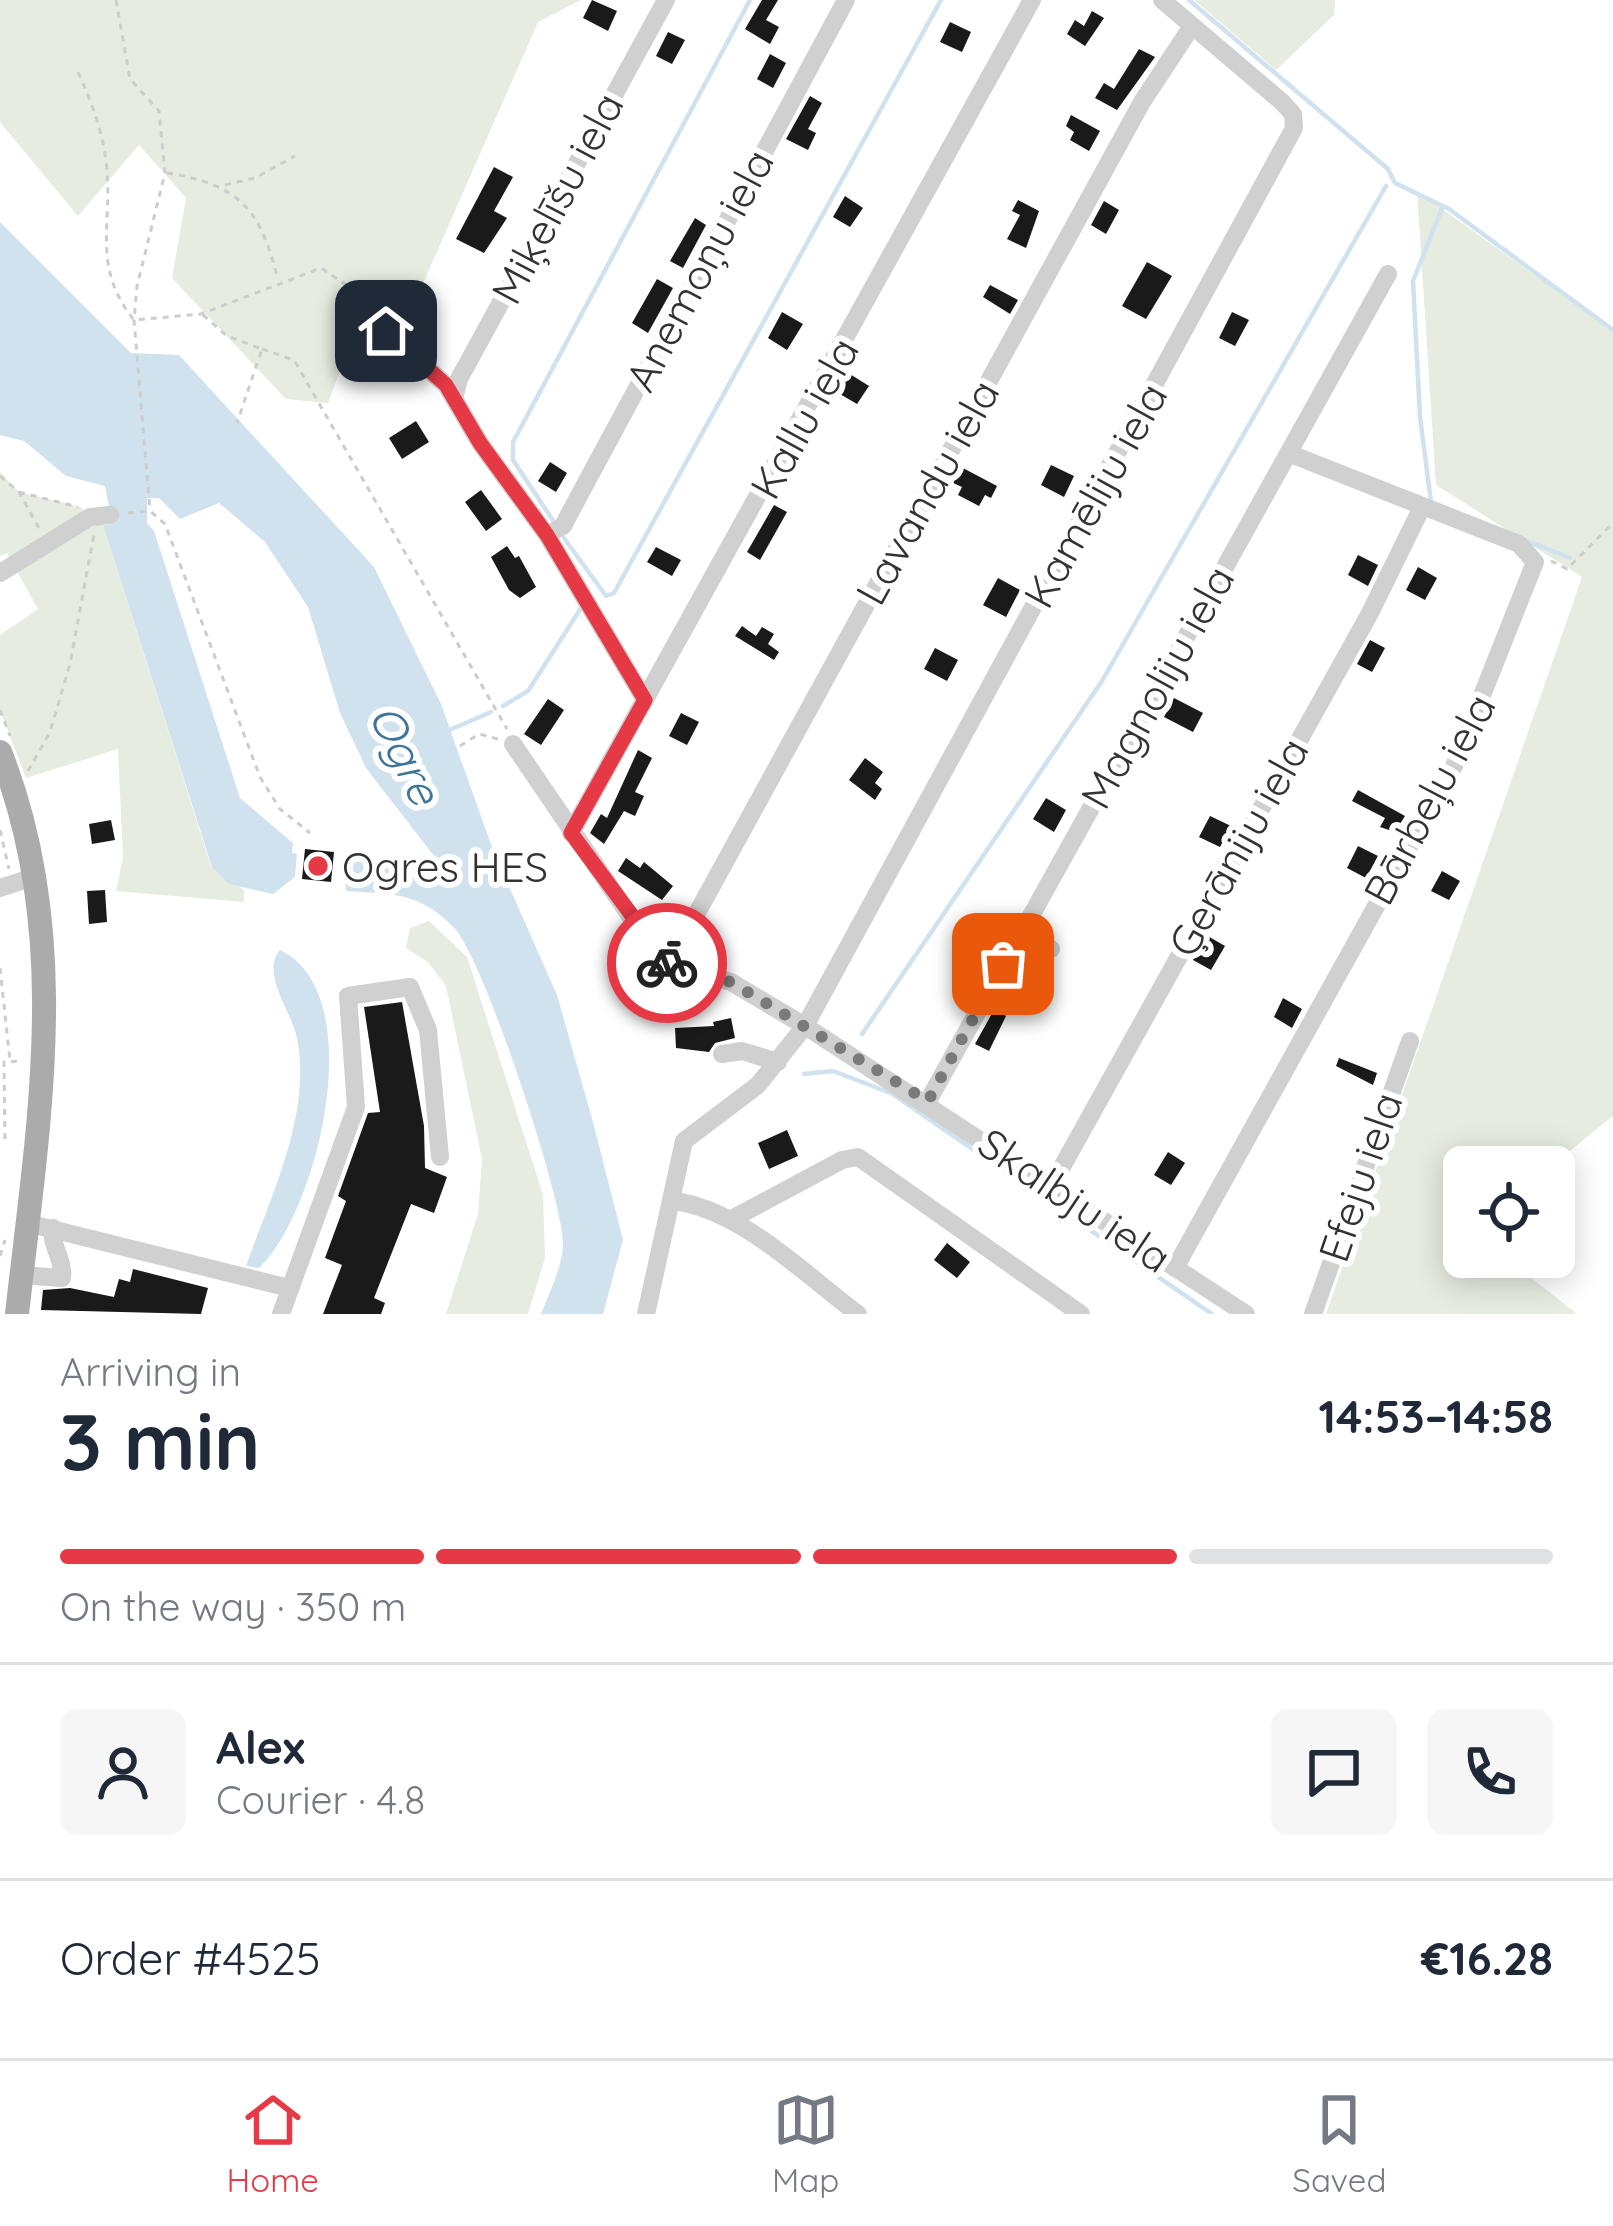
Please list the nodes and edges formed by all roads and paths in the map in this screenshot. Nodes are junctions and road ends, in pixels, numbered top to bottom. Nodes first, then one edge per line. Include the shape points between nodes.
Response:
1 (116, 0) edge
2 (666, 0) edge
3 (846, 0) edge
4 (1032, 0) edge
5 (1162, 0) edge
6 (1192, 26) junction
7 (78, 72) dead end
8 (295, 156) dead end
9 (165, 173) junction
10 (224, 185) junction
11 (1388, 274) dead end
12 (279, 281) junction
13 (201, 314) junction
14 (134, 320) junction
15 (386, 331) joint
16 (262, 349) junction
17 (454, 399) junction
18 (237, 423) dead end
19 (1288, 453) junction
20 (0, 476) edge
21 (19, 492) junction
22 (1421, 509) junction
23 (100, 516) junction
24 (1613, 524) edge
25 (547, 535) junction
26 (45, 538) dead end
27 (1567, 569) dead end
28 (0, 573) edge
29 (645, 700) junction
30 (460, 746) dead end
31 (514, 746) junction
32 (0, 752) edge
33 (26, 778) dead end
34 (0, 830) edge
35 (310, 833) dead end
36 (571, 833) junction
37 (10, 884) edge
38 (1021, 931) junction
39 (1051, 949) dead end
40 (669, 964) junction
41 (0, 968) edge
42 (805, 1026) junction
43 (1410, 1042) dead end
44 (722, 1054) dead end
45 (10, 1062) junction
46 (778, 1062) junction
47 (28, 1075) dead end
48 (928, 1101) junction
49 (3, 1139) edge
50 (21, 1139) dead end
51 (440, 1157) dead end
52 (1053, 1183) junction
53 (674, 1202) junction
54 (730, 1220) junction
55 (30, 1228) junction
56 (0, 1256) edge
57 (1175, 1268) junction
58 (22, 1274) junction
59 (289, 1288) junction
60 (17, 1314) edge
61 (280, 1314) edge
62 (646, 1314) edge
63 (858, 1314) edge
64 (1081, 1314) edge
65 (1246, 1314) edge
66 (1313, 1314) edge

1 - 9 path via 130,79 159,111
2 - 17 street, Miķelīšu iela
3 - 25 street, Anemoņu iela via 573,507
4 - 29 street, Kallu iela
5 - 6 street, Kamēliju iela
6 - 40 street, Lavandu iela via 1142,102
6 - 42 street, Kamēliju iela via 1282,102 1294,128
7 - 14 path via 106,159 103,252
8 - 10 path
9 - 10 path
9 - 14 path
10 - 12 path via 267,235
11 - 19 street, Magnoliju iela
12 - 13 path
12 - 15 path via 321,268 352,289
13 - 14 path
13 - 16 path via 227,337
14 - 35 path via 148,511 171,534 268,794
15 - 17 street via 427,363
16 - 18 path
16 - 31 path via 294,360
17 - 25 street
19 - 22 street, Bārbeļu iela
19 - 38 street, Magnoliju iela
20 - 21 path
21 - 23 path
21 - 26 path
22 - 52 street, Ģerāniju iela
22 - 57 street, Bārbeļu iela via 1519,544 1532,552 1533,571 1454,766
23 - 28 street
23 - 33 path via 76,641 50,732
24 - 27 path
25 - 29 street
29 - 36 street, Kallu iela
30 - 31 path via 489,734
31 - 36 street
32 - 37 main road
34 - 37 path
36 - 40 street
37 - 55 main road via 45,958 47,1052
38 - 39 street
38 - 48 street, Magnoliju iela
40 - 42 street, Skalbju iela via 731,982
41 - 45 path
42 - 46 street
42 - 48 street, Skalbju iela
43 - 66 street, Efeju iela
44 - 46 street
45 - 47 path via 29,1060
45 - 49 path
46 - 53 street via 684,1142
48 - 52 street, Skalbju iela
49 - 50 path
51 - 59 street via 428,1030 410,987 348,996 356,1107
52 - 57 street, Skalbju iela
53 - 54 street
53 - 62 street
54 - 63 street
54 - 64 street via 858,1157
55 - 56 path
55 - 58 main road
55 - 58 street via 52,1238 64,1259 62,1278
55 - 59 street via 83,1234
57 - 65 street, Skalbju iela
58 - 60 main road
59 - 61 street

